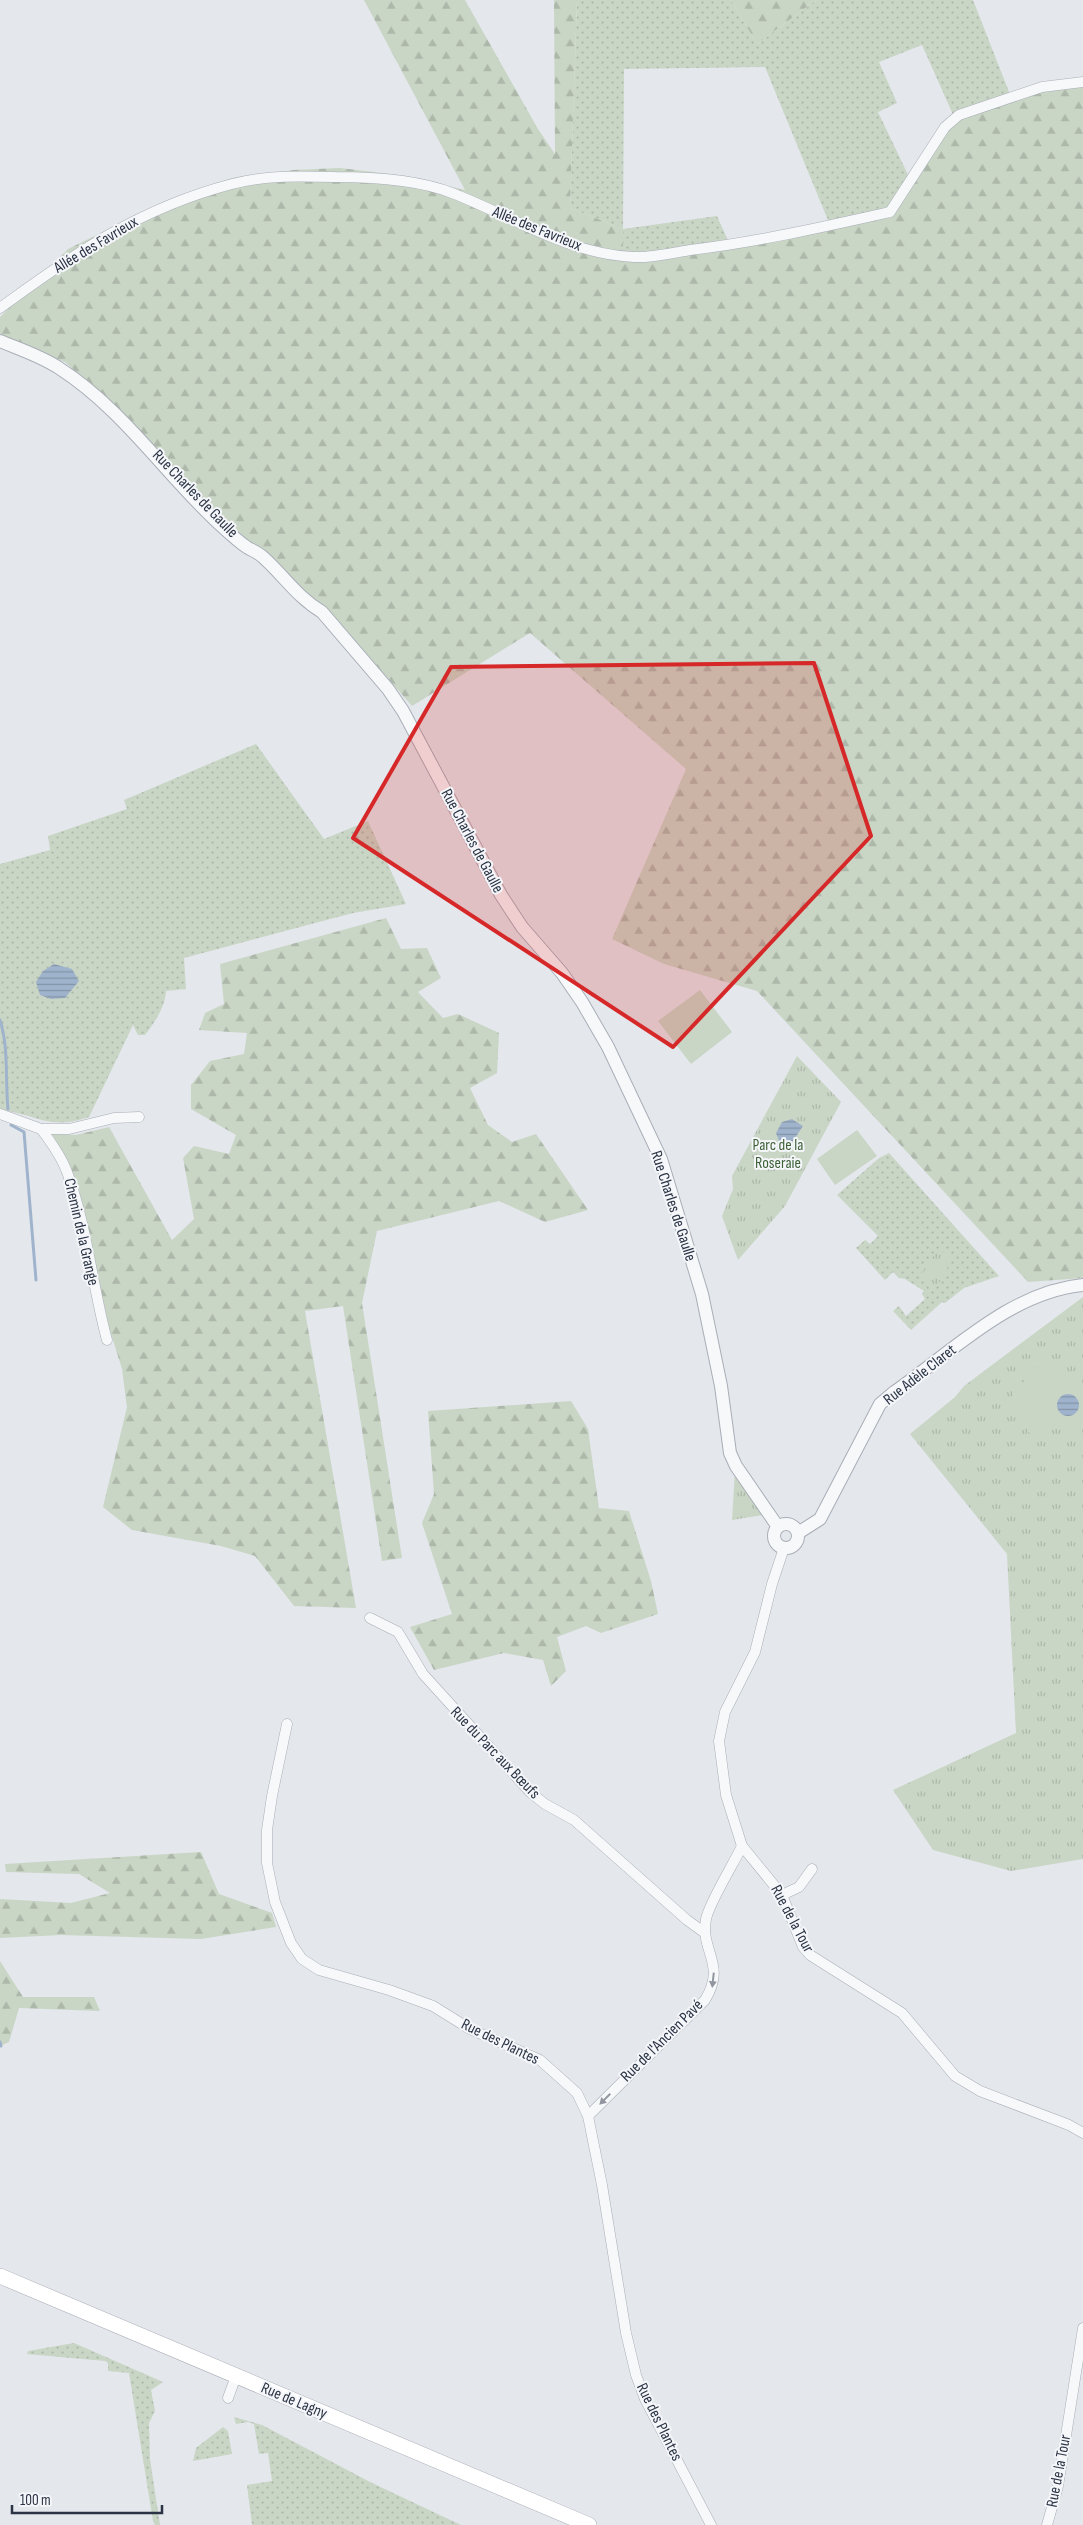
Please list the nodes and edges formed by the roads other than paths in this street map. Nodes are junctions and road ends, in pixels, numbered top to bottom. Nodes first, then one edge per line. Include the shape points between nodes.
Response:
1 (1083, 82) edge
2 (0, 308) edge
3 (0, 341) edge
4 (0, 347) edge
5 (24, 351) junction
6 (0, 1114) edge
7 (139, 1117) dead end
8 (41, 1129) junction
9 (1083, 1284) edge
10 (107, 1340) dead end
11 (778, 1527) junction
12 (798, 1532) junction
13 (784, 1548) junction
14 (370, 1618) dead end
15 (287, 1724) dead end
16 (742, 1846) junction
17 (812, 1869) dead end
18 (782, 1896) junction
19 (705, 1932) junction
20 (588, 2116) junction
21 (1083, 2133) edge
22 (0, 2276) edge
23 (1083, 2328) edge
24 (236, 2376) junction
25 (228, 2398) dead end
26 (1073, 2400) junction
27 (1083, 2406) edge
28 (589, 2525) edge
29 (711, 2525) edge
30 (1048, 2525) edge

1 - 2 street, Allée des Favrieux via 1042,87 959,115 946,128 890,212 743,243 635,257 601,253 554,239 450,192 377,177 282,176 233,184 125,224 75,254
3 - 5 street
4 - 5 street
5 - 11 street, Rue Charles de Gaulle via 57,366 125,421 213,518 259,553 292,589 322,612 403,711 501,895 522,927 562,973 592,1019 661,1159 702,1294 721,1386 730,1453
6 - 8 street
7 - 8 street via 114,1118 69,1129
8 - 10 street, Chemin de la Grange via 56,1149 70,1179
9 - 12 street, Rue Adèle Claret via 1039,1295 1013,1306 880,1404 820,1519
11 - 12 street via 788,1524
11 - 13 street via 774,1540
12 - 13 street via 794,1546
13 - 16 street, Rue de la Tour via 755,1652 720,1728 720,1764
14 - 19 street, Rue du Parc aux Bœufs via 398,1632 423,1674 531,1793 574,1820 687,1920
15 - 20 street, Rue des Plantes via 267,1830 267,1863 275,1902 291,1943 302,1959 319,1970 433,2006 470,2028 540,2060 577,2093
16 - 18 street, Rue de la Tour
16 - 19 street, Rue de l'Ancien Pavé via 706,1917
17 - 18 street via 799,1887
18 - 21 street, Rue de la Tour via 810,1955 902,2013 955,2076 980,2091
19 -> 20 street, Rue de l'Ancien Pavé via 714,1986
20 - 29 street, Rue des Plantes via 636,2375 645,2399
22 - 24 main road, Rue de Lagny
23 - 26 street, Rue de la Tour
24 - 25 street
24 - 28 main road, Rue de Lagny
26 - 27 street
26 - 30 street, Rue de la Tour

